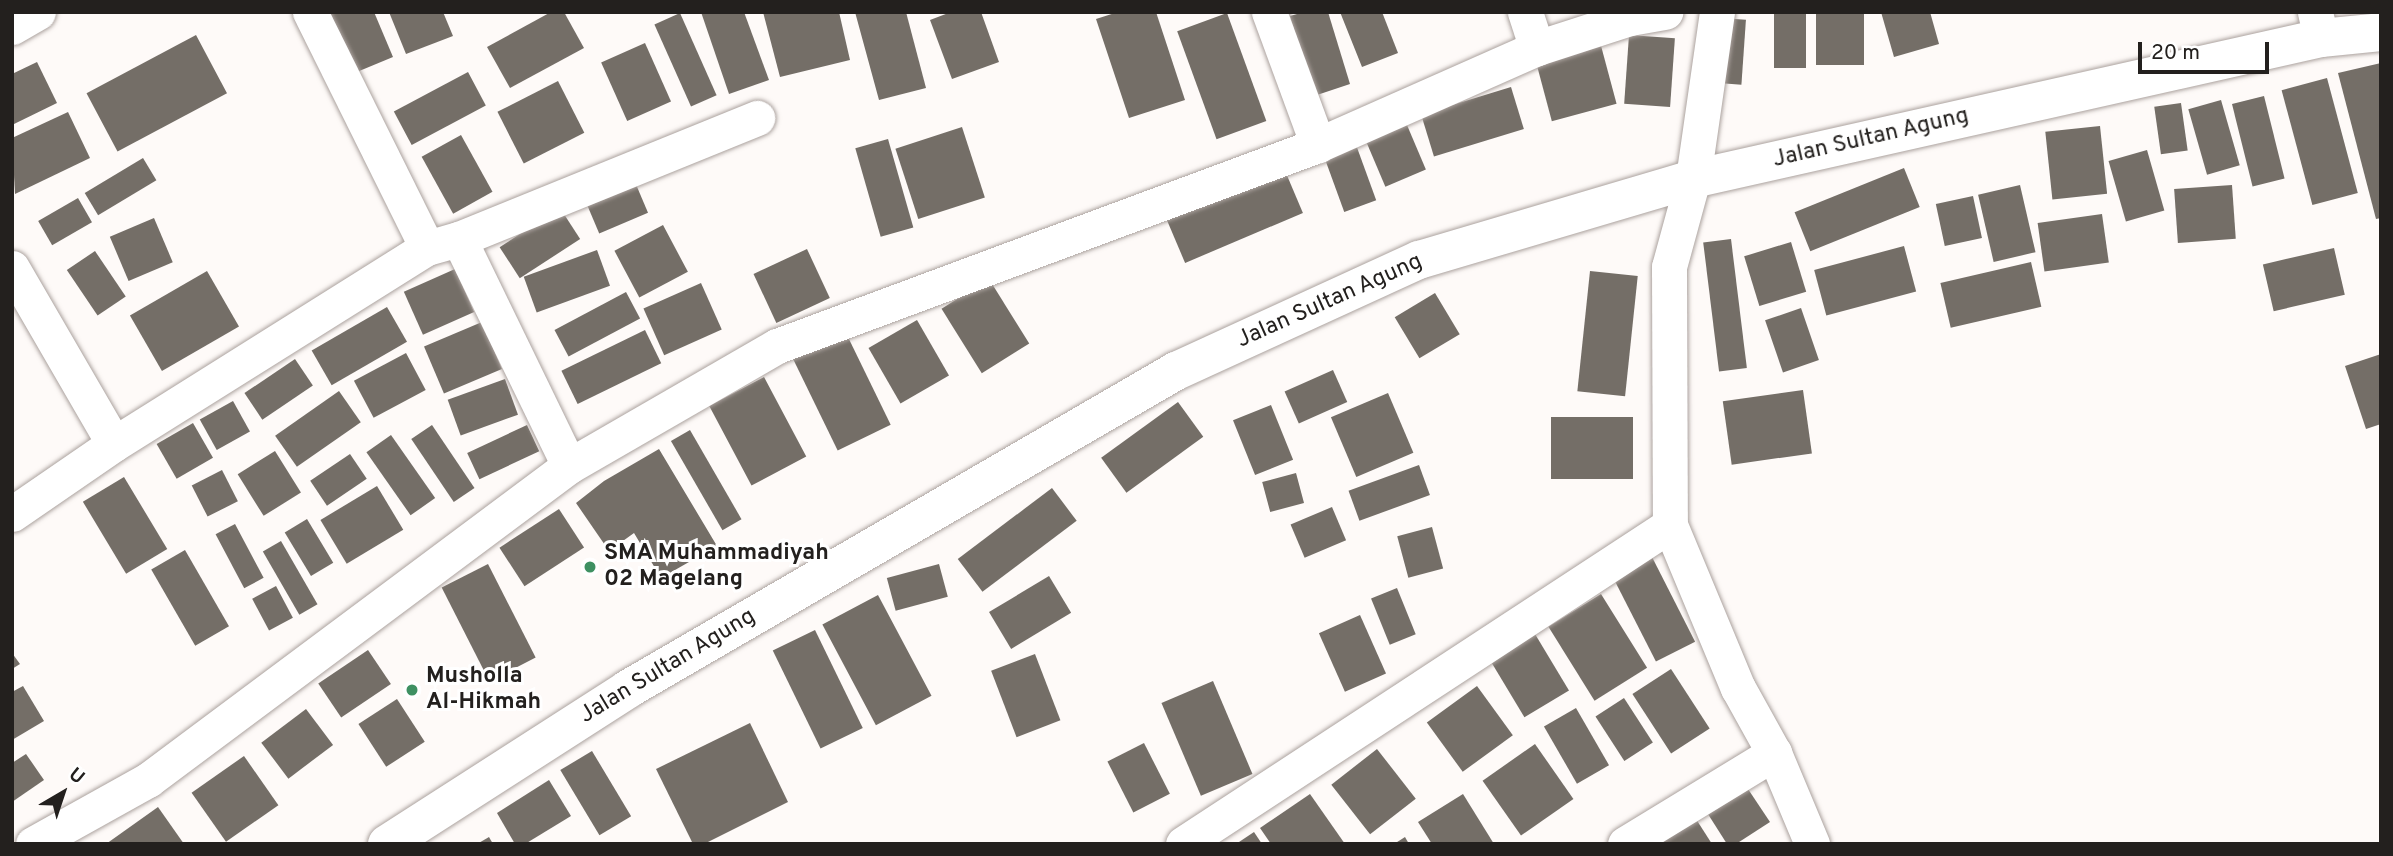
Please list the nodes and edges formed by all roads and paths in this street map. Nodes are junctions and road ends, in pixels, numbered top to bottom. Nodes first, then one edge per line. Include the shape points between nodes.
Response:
1 (38, 12) edge
2 (310, 12) edge
3 (1269, 12) edge
4 (1525, 12) edge
5 (1665, 12) edge
6 (1717, 12) edge
7 (2318, 25) edge
8 (12, 27) edge
9 (2381, 32) edge
10 (1537, 47) junction
11 (757, 118) dead end
12 (1318, 145) junction
13 (1693, 179) junction
14 (443, 243) junction
15 (12, 268) edge
16 (114, 444) junction
17 (569, 466) junction
18 (12, 514) edge
19 (1670, 525) junction
20 (1774, 753) junction
21 (33, 844) edge
22 (387, 844) edge
23 (1183, 844) edge
24 (1625, 844) edge
25 (1812, 844) edge

1 - 8 street
2 - 14 street
3 - 12 street
4 - 10 street
5 - 10 street
6 - 13 street
7 - 9 main road, Jalan Sultan Agung
7 - 13 main road, Jalan Sultan Agung
10 - 12 street
11 - 14 street
12 - 17 street via 777,346
13 - 19 street via 1669,267
13 - 22 main road, Jalan Sultan Agung via 1419,260 1176,371 628,689
14 - 16 street
14 - 17 street
15 - 16 street
16 - 18 street
17 - 21 street via 148,780
19 - 20 street via 1738,688
19 - 23 street
20 - 24 street
20 - 25 street

